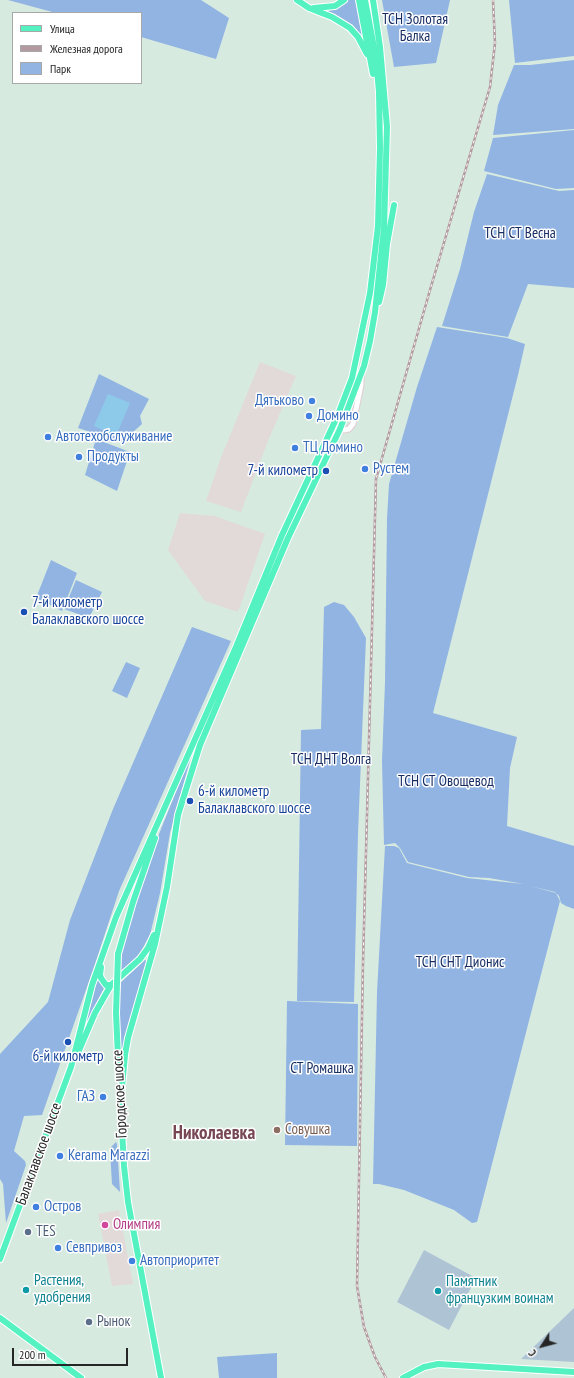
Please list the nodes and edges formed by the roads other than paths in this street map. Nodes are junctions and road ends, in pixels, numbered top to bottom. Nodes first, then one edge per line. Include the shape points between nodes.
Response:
1 (297, 0) edge
2 (344, 0) edge
3 (359, 0) edge
4 (365, 0) edge
5 (373, 0) edge
6 (309, 8) junction
7 (372, 64) junction
8 (379, 114) junction
9 (394, 205) dead end
10 (375, 312) junction
11 (361, 375) junction
12 (337, 417) junction
13 (340, 429) junction
14 (163, 813) junction
15 (159, 922) junction
16 (102, 960) junction
17 (110, 985) junction
18 (71, 1067) junction
19 (120, 1098) junction
20 (0, 1259) edge
21 (0, 1318) edge
22 (574, 1372) edge
23 (81, 1378) edge
24 (161, 1378) edge
25 (403, 1378) edge

1 - 6 main road
2 - 6 main road via 335,6
3 - 7 main road
4 - 8 main road via 376,58
5 - 10 main road via 387,127 384,228
6 - 7 main road via 350,28 364,47
7 - 8 main road
8 - 12 main road via 378,226 371,286 352,378
9 - 10 main road via 387,244 384,285
10 - 11 main road
11 - 13 main road
11 - 13 street via 353,424 349,429
12 - 13 main road
12 - 14 main road via 282,535
13 - 15 main road via 288,538 200,745 178,815
14 - 16 main road via 123,899
14 - 19 main road, Городское шоссе, bridge via 118,954 116,1013
15 - 17 main road via 148,948 140,959
15 - 19 main road via 128,1038
16 - 17 main road via 100,975 106,984
16 - 18 main road via 92,985
17 - 18 main road
18 - 20 main road, Балаклавское шоссе
19 - 24 main road, Городское шоссе via 128,1202
21 - 23 main road
22 - 25 main road via 438,1364 424,1367

